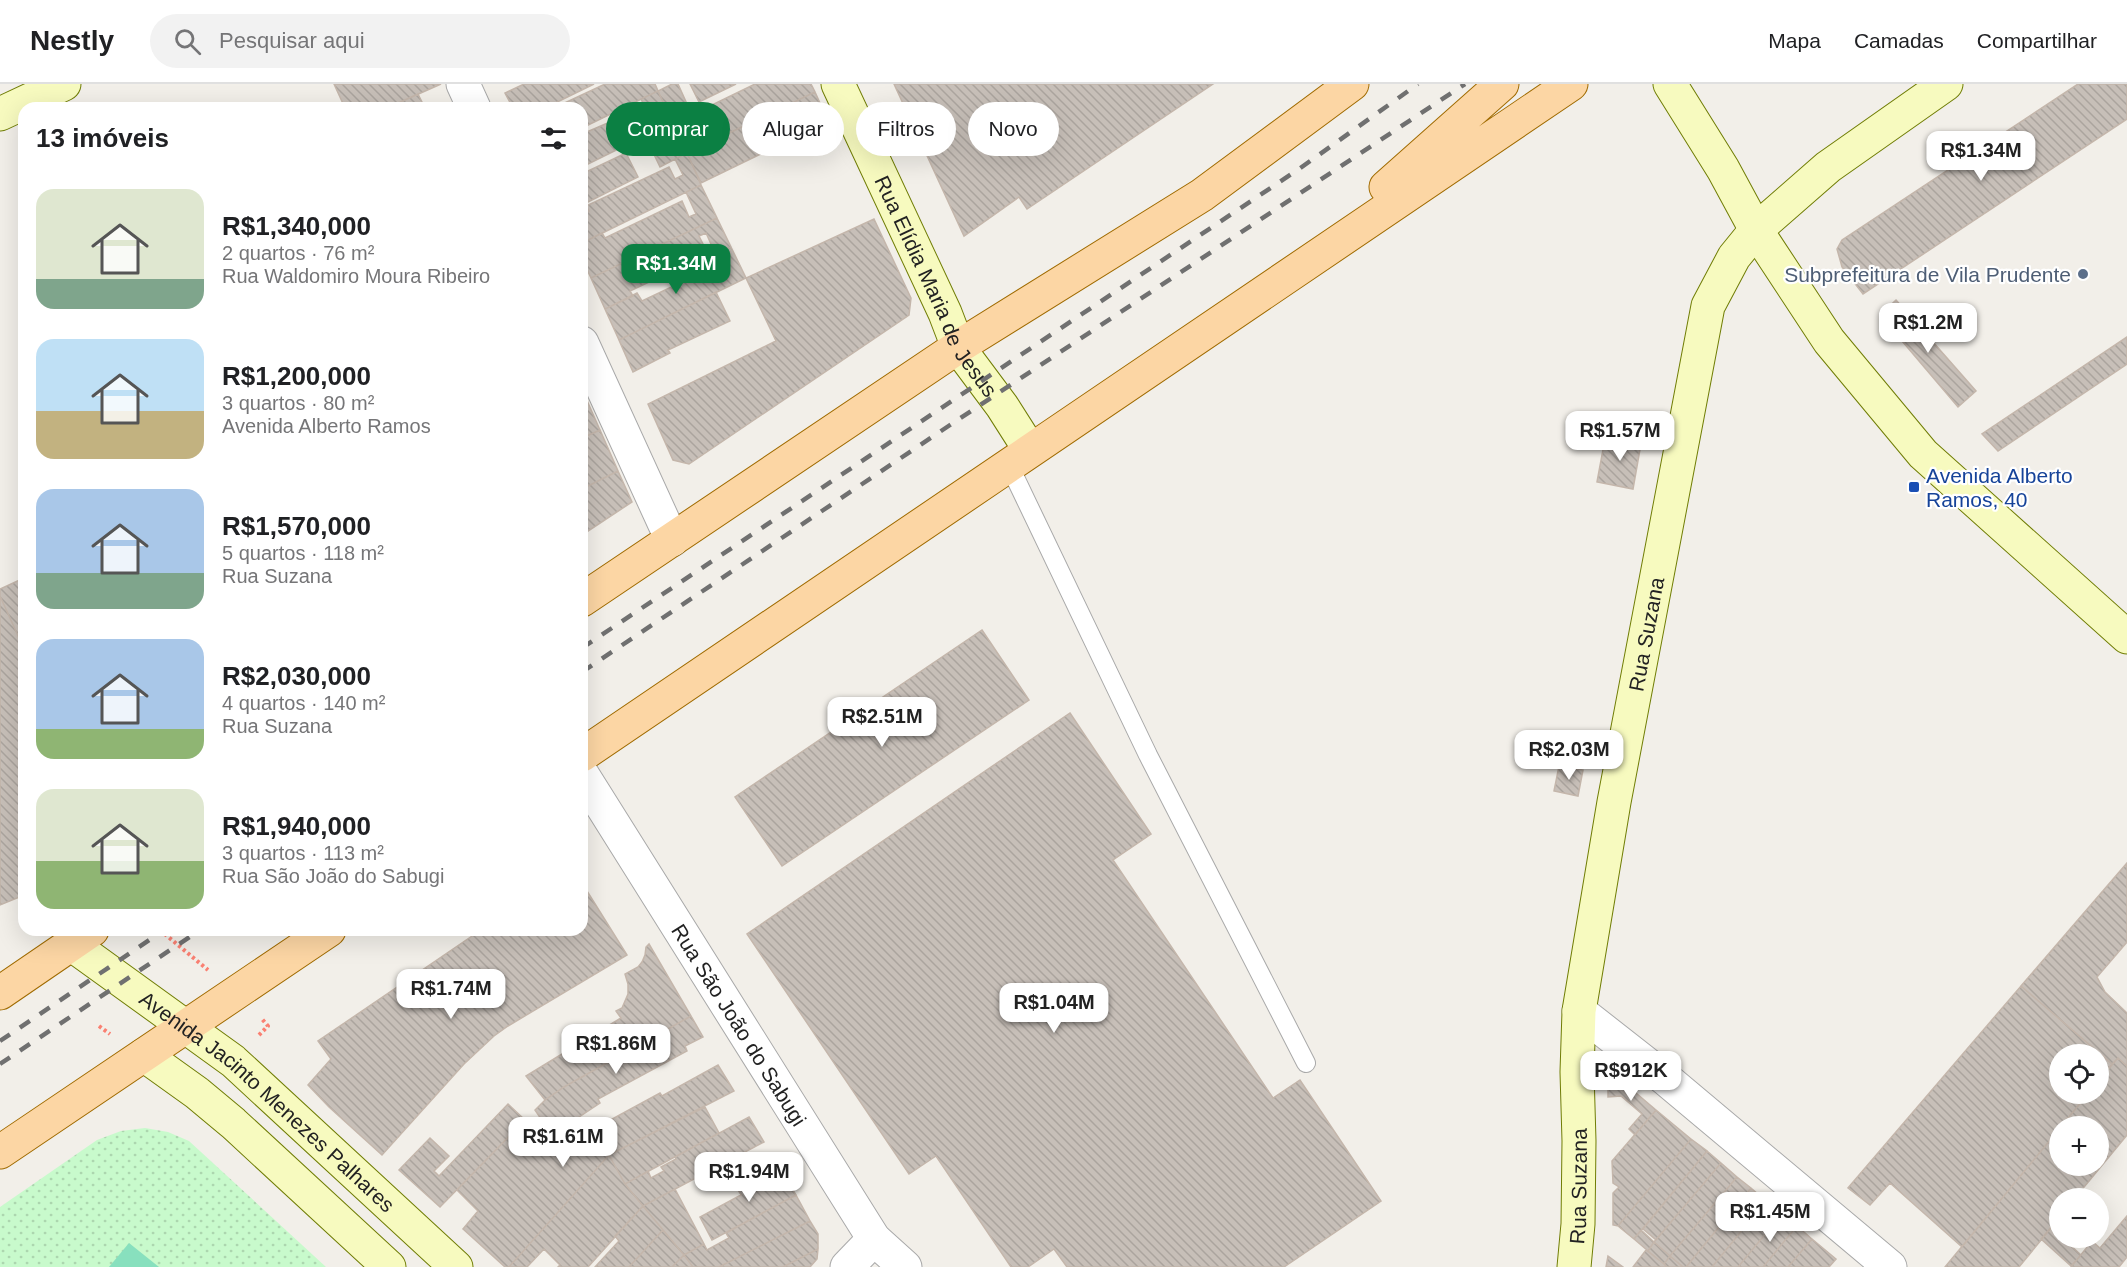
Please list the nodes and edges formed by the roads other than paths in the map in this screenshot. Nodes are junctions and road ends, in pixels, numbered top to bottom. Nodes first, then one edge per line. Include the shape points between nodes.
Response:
1 (64, 84) edge
2 (463, 84) edge
3 (838, 84) edge
4 (1352, 84) edge
5 (1502, 84) edge
6 (1571, 84) edge
7 (1670, 84) edge
8 (1946, 84) edge
9 (26, 102) edge
10 (471, 102) edge
11 (18, 106) edge
12 (0, 114) edge
13 (1756, 230) junction
14 (1274, 284) junction
15 (958, 347) junction
16 (588, 356) edge
17 (1020, 458) junction
18 (672, 540) junction
19 (588, 596) edge
20 (2127, 637) edge
21 (588, 751) edge
22 (588, 784) edge
23 (320, 936) edge
24 (82, 937) edge
25 (0, 993) edge
26 (1579, 1011) junction
27 (185, 1027) junction
28 (144, 1055) junction
29 (1306, 1063) dead end
30 (0, 1152) edge
31 (873, 1239) junction
32 (389, 1267) edge
33 (456, 1267) edge
34 (847, 1267) edge
35 (906, 1267) edge
36 (1574, 1267) edge
37 (1890, 1267) edge

1 - 9 main road
2 - 10 street
3 - 15 main road, Rua Elídia Maria de Jesus
4 - 15 main road via 1202,195
5 - 14 main road
6 - 14 main road
7 - 13 main road
8 - 13 main road, Rua Suzana via 1828,167
11 - 12 main road
13 - 20 main road via 1829,341 1923,454
13 - 26 main road, Rua Suzana via 1734,257 1708,306 1614,802
14 - 17 main road
15 - 17 main road, Rua Elídia Maria de Jesus via 1002,406
15 - 18 main road
16 - 18 street
17 - 21 main road
17 - 29 lane via 1149,755
18 - 19 main road
22 - 31 street, Rua São João do Sabugi
23 - 27 main road
24 - 25 main road
24 - 27 main road, Avenida Jacinto Menezes Palhares
26 - 36 main road, Rua Suzana via 1578,1224
26 - 37 street
27 - 28 main road
27 - 33 main road, Avenida Jacinto Menezes Palhares via 233,1061
28 - 30 main road
28 - 32 main road, Avenida Jacinto Menezes Palhares via 233,1123
31 - 34 street
31 - 35 street, Rua São João do Sabugi

